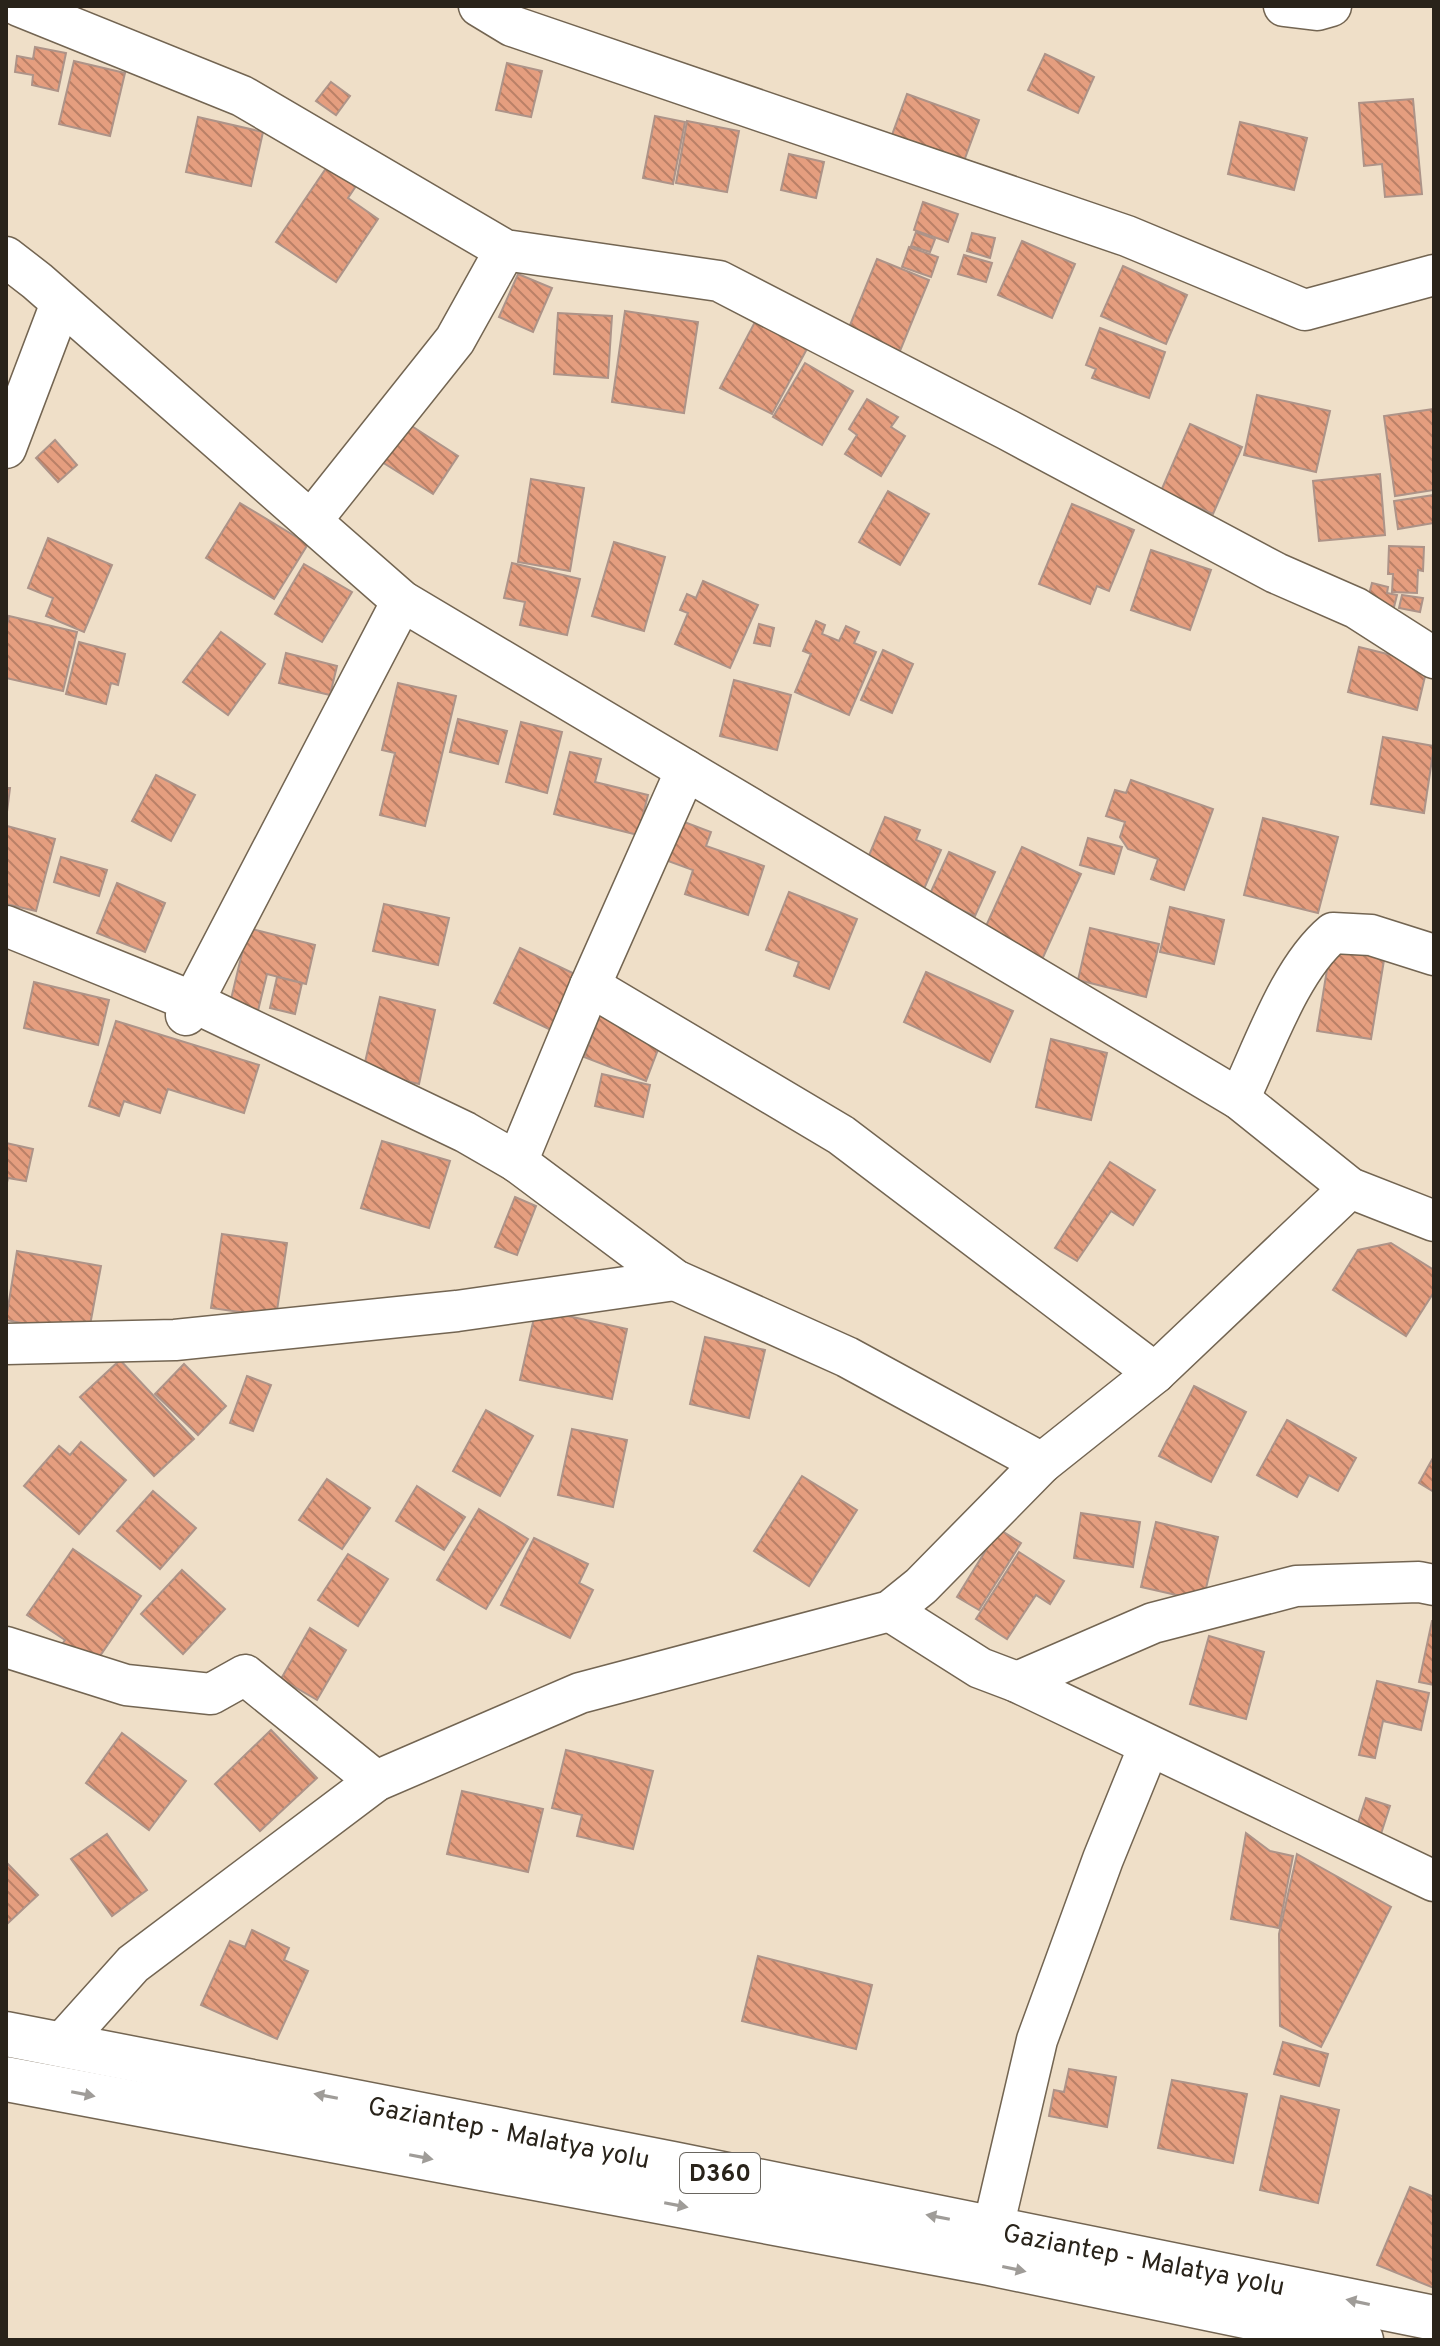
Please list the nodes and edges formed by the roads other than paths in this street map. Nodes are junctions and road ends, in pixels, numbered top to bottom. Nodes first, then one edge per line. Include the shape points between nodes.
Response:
1 (19, 6) edge
2 (479, 6) edge
3 (1284, 6) edge
4 (1331, 6) edge
5 (505, 250) junction
6 (6, 257) edge
7 (1434, 275) edge
8 (61, 303) junction
9 (6, 448) edge
10 (311, 521) junction
11 (402, 601) junction
12 (1434, 658) edge
13 (686, 770) junction
14 (6, 926) edge
15 (1434, 955) edge
16 (590, 986) junction
17 (188, 1008) junction
18 (1239, 1099) junction
19 (517, 1162) junction
20 (1350, 1188) junction
21 (1434, 1221) edge
22 (675, 1280) junction
23 (6, 1344) edge
24 (1155, 1373) junction
25 (1042, 1463) junction
26 (1434, 1585) edge
27 (890, 1611) junction
28 (6, 1647) edge
29 (1017, 1682) junction
30 (1149, 1746) junction
31 (376, 1781) junction
32 (1434, 1881) edge
33 (6, 2034) edge
34 (62, 2043) junction
35 (8, 2082) edge
36 (993, 2228) junction
37 (1434, 2318) edge
38 (1361, 2340) edge

1 - 5 street via 242,96
2 - 7 street via 512,26 1127,236 1305,310
3 - 4 street
5 - 10 street via 455,340
5 - 12 street via 719,281 1276,573 1356,608
6 - 8 street
8 - 9 street
8 - 10 street
10 - 11 street
11 - 13 street
11 - 17 street
13 - 16 street
13 - 18 street
14 - 17 street
15 - 18 street via 1371,935 1333,933 1298,975
16 - 19 street
16 - 24 street via 841,1135
17 - 19 street via 465,1132
18 - 20 street
19 - 22 street
20 - 21 street
20 - 24 street
22 - 23 street via 457,1311 175,1340
22 - 25 street via 847,1357
24 - 25 street
25 - 27 street
26 - 29 street via 1296,1586 1153,1623
27 - 29 street via 980,1668
27 - 31 street via 580,1693
28 - 31 street via 126,1685 211,1694 245,1675
29 - 30 street
30 - 32 street
30 - 36 street via 1037,2040
31 - 34 street via 133,1964
33 - 34 highway, Gaziantep - Malatya yolu / D360
36 -> 34 highway, Gaziantep - Malatya yolu / D360
35 -> 38 highway, Gaziantep - Malatya yolu / D360 via 989,2263
37 -> 36 highway, Gaziantep - Malatya yolu / D360

